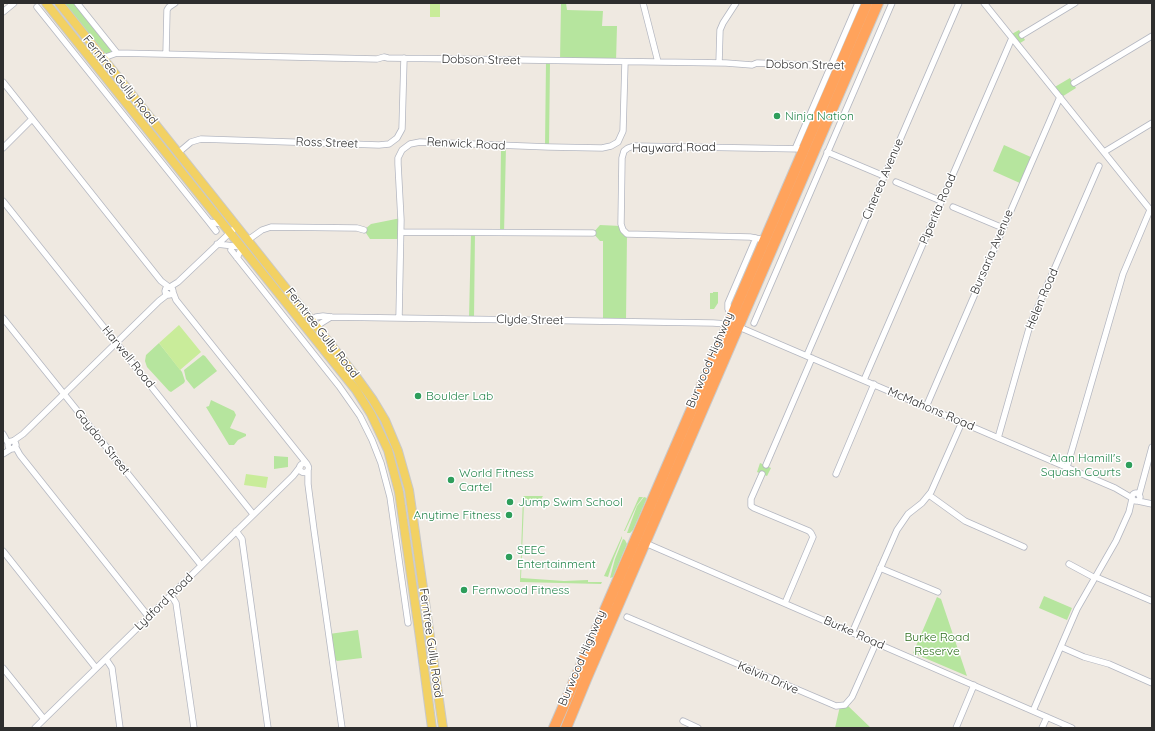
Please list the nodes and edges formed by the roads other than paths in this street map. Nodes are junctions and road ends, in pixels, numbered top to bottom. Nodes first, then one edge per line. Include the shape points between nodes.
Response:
1 (13, 3) edge
2 (45, 3) edge
3 (59, 3) edge
4 (77, 3) edge
5 (176, 3) edge
6 (643, 3) edge
7 (736, 3) edge
8 (858, 3) edge
9 (867, 3) edge
10 (878, 3) edge
11 (892, 3) edge
12 (960, 3) edge
13 (984, 3) edge
14 (1075, 3) edge
15 (37, 7) dead end
16 (3, 12) edge
17 (42, 14) junction
18 (1022, 35) dead end
19 (1152, 36) edge
20 (1012, 38) junction
21 (114, 54) junction
22 (166, 54) junction
23 (103, 58) junction
24 (404, 58) junction
25 (625, 62) junction
26 (658, 62) junction
27 (719, 63) junction
28 (109, 66) junction
29 (836, 66) junction
30 (851, 66) junction
31 (3, 82) edge
32 (1074, 83) dead end
33 (1060, 97) junction
34 (32, 119) junction
35 (1152, 123) edge
36 (3, 148) edge
37 (800, 149) junction
38 (827, 152) junction
39 (1104, 152) junction
40 (178, 153) junction
41 (1099, 166) dead end
42 (884, 176) junction
43 (896, 182) dead end
44 (3, 201) edge
45 (941, 201) junction
46 (953, 207) dead end
47 (1151, 211) edge
48 (208, 222) junction
49 (223, 224) junction
50 (237, 226) junction
51 (1002, 228) junction
52 (364, 230) dead end
53 (216, 231) dead end
54 (230, 232) junction
55 (401, 232) junction
56 (593, 233) dead end
57 (760, 239) junction
58 (248, 240) junction
59 (217, 244) junction
60 (242, 247) junction
61 (231, 250) dead end
62 (237, 258) junction
63 (169, 291) junction
64 (3, 318) edge
65 (399, 318) junction
66 (314, 323) junction
67 (733, 323) junction
68 (754, 323) dead end
69 (291, 325) junction
70 (305, 327) junction
71 (116, 342) junction
72 (320, 345) junction
73 (809, 357) junction
74 (319, 360) junction
75 (864, 380) junction
76 (874, 384) junction
77 (64, 394) junction
78 (926, 407) junction
79 (962, 422) junction
80 (3, 435) edge
81 (998, 438) junction
82 (12, 445) junction
83 (1152, 447) edge
84 (3, 453) edge
85 (766, 465) dead end
86 (1067, 467) junction
87 (304, 468) junction
88 (762, 474) dead end
89 (836, 474) dead end
90 (385, 477) junction
91 (398, 483) junction
92 (929, 495) junction
93 (1136, 497) junction
94 (1151, 504) edge
95 (403, 511) junction
96 (253, 514) junction
97 (394, 524) junction
98 (236, 531) junction
99 (640, 541) junction
100 (1024, 547) dead end
101 (3, 552) edge
102 (1069, 564) dead end
103 (201, 565) junction
104 (880, 568) junction
105 (1096, 578) junction
106 (423, 583) junction
107 (413, 584) junction
108 (938, 592) dead end
109 (171, 595) junction
110 (1152, 601) edge
111 (785, 603) junction
112 (406, 610) junction
113 (148, 616) junction
114 (417, 616) junction
115 (627, 617) dead end
116 (408, 623) dead end
117 (852, 633) junction
118 (876, 643) junction
119 (1061, 647) junction
120 (106, 659) junction
121 (3, 668) edge
122 (96, 668) junction
123 (1152, 683) edge
124 (974, 686) junction
125 (1033, 711) junction
126 (1047, 717) junction
127 (44, 719) junction
128 (683, 721) dead end
129 (35, 728) edge
130 (120, 728) edge
131 (194, 728) edge
132 (268, 728) edge
133 (342, 728) edge
134 (432, 728) edge
135 (443, 728) edge
136 (554, 728) edge
137 (566, 728) edge
138 (698, 728) edge
139 (956, 728) edge
140 (1042, 728) edge
141 (1072, 728) edge

1 - 16 street
2 - 17 street, Ferntree Gully Road
2 - 49 main road, Ferntree Gully Road
3 - 23 main road, Ferntree Gully Road
4 - 21 street, Ferntree Gully Road
5 - 22 street via 166,6
6 - 26 street
7 - 27 street via 720,30
8 - 29 street, Burwood Highway
9 - 29 highway, Burwood Highway
10 - 30 highway, Burwood Highway
11 - 38 street
12 - 42 street, Cinerea Avenue
13 - 20 street
14 - 18 street
15 - 17 street, Ferntree Gully Road
17 - 48 street, Ferntree Gully Road
19 - 32 street
20 - 33 street
20 - 45 street, Piperita Road
21 - 22 street, Dobson Street
21 - 23 street, Dobson Street
21 - 28 street
22 - 24 street, Dobson Street
23 - 28 main road, Ferntree Gully Road
24 - 25 street, Dobson Street
24 - 40 street, Ross Street via 402,129 397,138 389,144 201,139 191,142
25 - 26 street, Dobson Street
25 - 55 street, Renwick Road via 623,131 618,142 611,146 556,148 420,142 407,146 398,158
26 - 27 street, Dobson Street
27 - 29 street, Dobson Street
28 - 40 main road, Ferntree Gully Road
29 - 30 street, Dobson Street
29 - 37 highway, Burwood Highway
30 - 67 highway, Burwood Highway
31 - 34 street
33 - 39 street
33 - 51 street, Bursaria Avenue
34 - 36 street
34 - 63 street
35 - 39 street
37 - 57 highway, Burwood Highway
37 - 57 street, Hayward Road via 634,146 624,151 621,224 625,233
38 - 42 street
38 - 68 street
39 - 47 street
40 - 50 main road, Ferntree Gully Road
41 - 81 street, Helen Road via 1030,325
42 - 73 street, Cinerea Avenue
43 - 45 street
44 - 71 street, Harwell Road
45 - 75 street, Piperita Road
46 - 51 street
47 - 86 street via 1123,274
48 - 49 street
48 - 53 street, Ferntree Gully Road
49 - 54 main road, Ferntree Gully Road
50 - 54 street
50 - 58 main road, Ferntree Gully Road
51 - 78 street, Bursaria Avenue
52 - 58 street via 271,226
54 - 59 street
54 - 60 main road, Ferntree Gully Road
55 - 56 street
55 - 65 street, Renwick Road
57 - 67 highway, Burwood Highway
58 - 66 main road, Ferntree Gully Road
59 - 60 street
59 - 63 street
60 - 62 street
60 - 70 main road, Ferntree Gully Road
61 - 62 street, Ferntree Gully Road
62 - 69 street, Ferntree Gully Road
63 - 71 street
63 - 87 street via 298,453
64 - 77 street, Gaydon Street
65 - 66 street, Clyde Street via 318,316
65 - 67 street, Clyde Street
66 - 70 street
66 - 106 main road, Ferntree Gully Road via 367,391 394,440 409,490
67 - 73 street, McMahons Road
67 - 99 highway, Burwood Highway
69 - 70 street
69 - 74 street, Ferntree Gully Road
70 - 72 main road, Ferntree Gully Road
71 - 77 street
71 - 96 street, Harwell Road
72 - 74 street
72 - 91 main road, Ferntree Gully Road via 372,414 388,450
73 - 75 street, McMahons Road
73 - 85 street, Cinerea Avenue
74 - 90 street, Ferntree Gully Road via 360,416 372,440
75 - 76 street, McMahons Road
76 - 78 street, McMahons Road
76 - 89 street
77 - 82 street
77 - 103 street, Gaydon Street
78 - 79 street, McMahons Road
79 - 81 street, McMahons Road
79 - 92 street
80 - 82 street
81 - 86 street, McMahons Road
82 - 84 street
82 - 113 street
83 - 93 street
86 - 93 street, McMahons Road
87 - 96 street, Lydford Road
87 - 133 street
88 - 111 street via 748,505 815,534
90 - 91 street
90 - 97 street, Ferntree Gully Road
91 - 95 main road, Ferntree Gully Road
92 - 100 street via 966,521
92 - 104 street via 903,520
93 - 94 street, McMahons Road
93 - 105 street
95 - 97 street
95 - 107 main road, Ferntree Gully Road
96 - 98 street, Lydford Road
97 - 112 street, Ferntree Gully Road
98 - 103 street, Lydford Road
98 - 132 street via 242,539
99 - 111 street, Burke Road
99 - 136 highway, Burwood Highway
99 - 137 highway, Burwood Highway
101 - 122 street
102 - 105 street
103 - 109 street, Lydford Road
104 - 108 street
104 - 117 street
105 - 110 street
105 - 119 street via 1077,609
106 - 107 main road
106 - 135 main road, Ferntree Gully Road
107 - 114 main road, Ferntree Gully Road
109 - 113 street, Lydford Road
109 - 131 street via 176,603
111 - 117 street, Burke Road
112 - 114 street, Ferntree Gully Road
112 - 116 street, Ferntree Gully Road
113 - 120 street, Lydford Road
114 - 134 main road, Ferntree Gully Road
115 - 118 street, Kelvin Drive via 836,706 845,705 852,697
117 - 118 street, Burke Road
118 - 124 street, Burke Road
119 - 123 street
119 - 125 street
120 - 122 street, Lydford Road
120 - 130 street via 112,668
121 - 127 street
122 - 127 street, Lydford Road
124 - 125 street, Burke Road
124 - 139 street
125 - 126 street, Burke Road
126 - 140 street
126 - 141 street, Burke Road
127 - 129 street, Lydford Road
128 - 138 street

